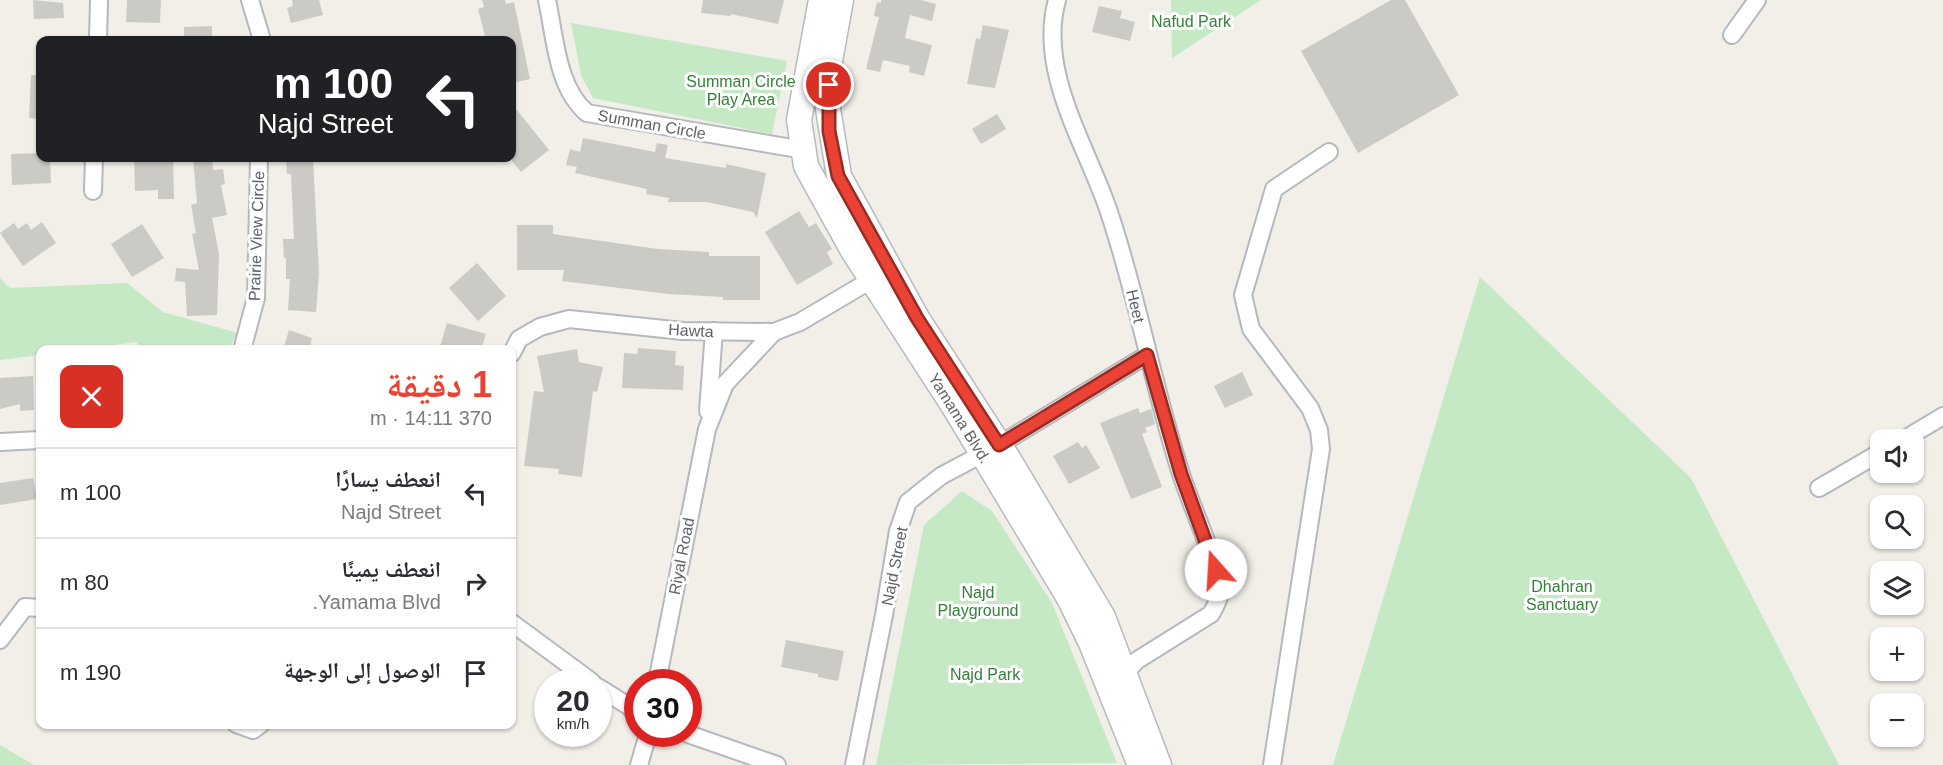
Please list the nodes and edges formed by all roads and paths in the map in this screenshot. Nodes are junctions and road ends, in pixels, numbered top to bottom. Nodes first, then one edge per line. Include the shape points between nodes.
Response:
1 (99, 0) edge
2 (250, 0) edge
3 (547, 0) edge
4 (821, 0) edge
5 (842, 0) edge
6 (1057, 0) edge
7 (1757, 0) edge
8 (1732, 35) dead end
9 (98, 36) edge
10 (261, 36) edge
11 (803, 149) junction
12 (833, 151) junction
13 (1329, 152) dead end
14 (94, 162) edge
15 (259, 162) edge
16 (93, 191) dead end
17 (871, 280) junction
18 (714, 331) junction
19 (774, 332) junction
20 (243, 345) edge
21 (516, 345) edge
22 (1147, 355) junction
23 (1943, 416) edge
24 (707, 429) junction
25 (1921, 429) edge
26 (36, 440) edge
27 (0, 442) edge
28 (991, 449) junction
29 (1870, 458) edge
30 (1819, 488) dead end
31 (36, 608) edge
32 (5, 620) edge
33 (516, 626) edge
34 (0, 640) edge
35 (574, 669) edge
36 (660, 669) edge
37 (1125, 674) junction
38 (702, 739) edge
39 (644, 747) edge
40 (639, 765) edge
41 (777, 765) edge
42 (854, 765) edge
43 (1140, 765) edge
44 (1159, 765) edge
45 (1272, 765) edge

1 - 9 street
2 - 10 street
3 - 11 street, Summan Circle via 566,83 575,103 587,113
4 - 11 main road, Yamama Blvd. via 799,120
5 - 12 main road, Yamama Blvd. via 830,61 828,109
6 - 22 street, Heet via 1052,19 1054,57 1063,94 1109,213 1133,291
7 - 8 street
11 - 12 street, Summan Circle
11 - 17 main road, Yamama Blvd. via 806,166
12 - 28 main road, Yamama Blvd. via 838,176
13 - 45 street via 1274,189 1243,295 1251,329 1310,408 1321,449
14 - 16 street
15 - 20 street, Prairie View Circle via 256,298
17 - 19 street, Hawta via 800,322
17 - 28 main road, Yamama Blvd.
18 - 19 street, Hawta
18 - 21 street, Hawta via 569,318 540,327
18 - 24 street, Riyal Road
19 - 24 street, Riyal Road via 725,384
22 - 28 street, Najd Street
22 - 37 street, Heet via 1181,474 1221,585 1211,614 1136,661
23 - 25 street
24 - 36 street, Riyal Road
26 - 27 street
28 - 37 main road, Yamama Blvd. via 1103,617
28 - 42 street, Najd Street via 941,476 908,502 898,531
28 - 43 main road, Yamama Blvd. via 1091,643
29 - 30 street
31 - 32 street via 25,607
32 - 34 street
33 - 35 street
37 - 44 main road, Yamama Blvd.
38 - 41 street
39 - 40 street

